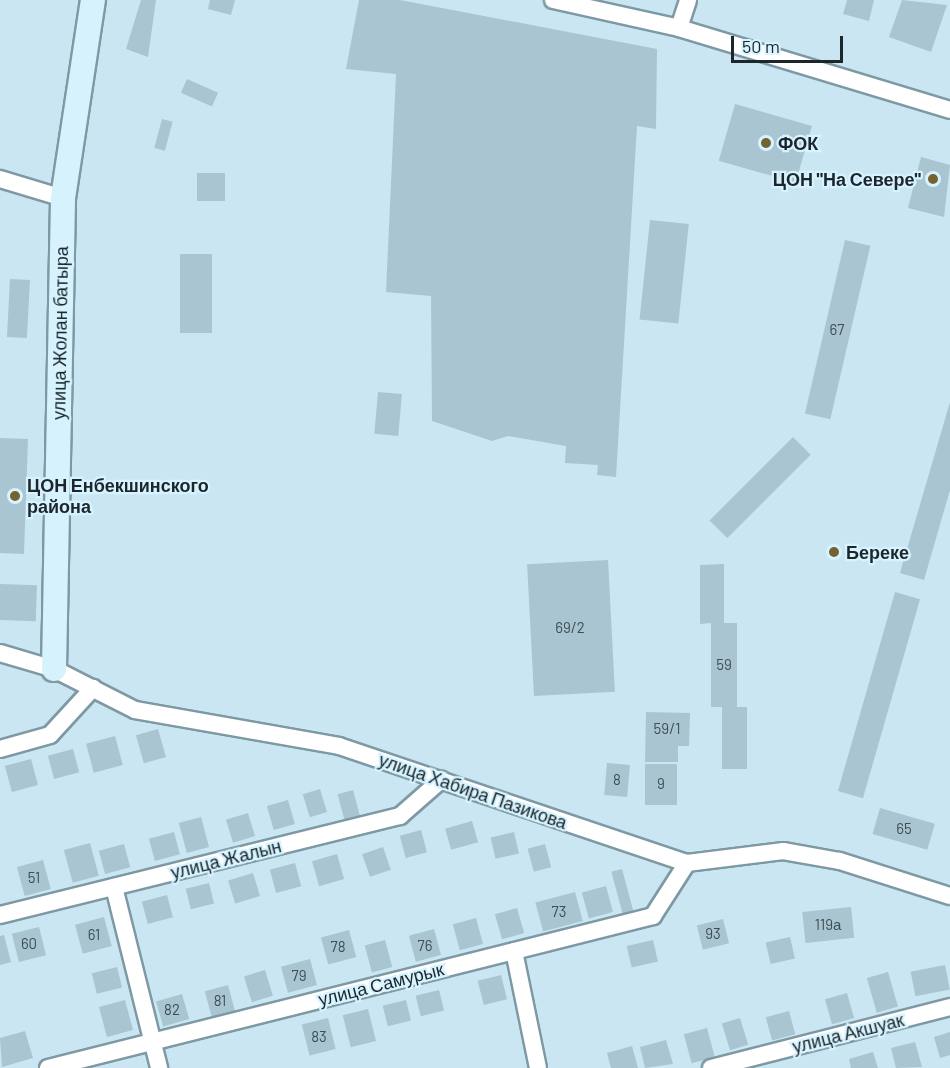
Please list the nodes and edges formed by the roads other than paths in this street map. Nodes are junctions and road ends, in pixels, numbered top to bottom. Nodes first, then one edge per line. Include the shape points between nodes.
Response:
1 (93, 0) edge
2 (100, 0) edge
3 (553, 0) edge
4 (688, 0) edge
5 (88, 27) junction
6 (680, 28) junction
7 (950, 110) edge
8 (0, 179) edge
9 (63, 198) junction
10 (0, 653) edge
11 (54, 669) junction
12 (93, 688) junction
13 (0, 748) edge
14 (441, 780) junction
15 (687, 863) junction
16 (114, 887) junction
17 (950, 896) edge
18 (0, 915) edge
19 (514, 951) junction
20 (950, 1007) edge
21 (153, 1042) junction
22 (48, 1068) edge
23 (159, 1068) edge
24 (538, 1068) edge
25 (711, 1068) edge

1 - 5 street, улица Жолан батыра
2 - 5 street
3 - 6 street
4 - 6 street
5 - 9 street, улица Жолан батыра
6 - 7 street
8 - 9 street
9 - 11 street, улица Жолан батыра
10 - 11 street, улица Хабира Пазикова
11 - 12 street, улица Хабира Пазикова
12 - 13 street via 50,735
12 - 14 street, улица Хабира Пазикова via 135,710 339,746
14 - 15 street, улица Хабира Пазикова
14 - 16 street, улица Жалын via 400,816
15 - 17 street, улица Хабира Пазикова via 783,851 840,861
15 - 19 street, улица Самурык via 653,916
16 - 18 street, улица Жалын
16 - 21 street
19 - 21 street, улица Самурык
19 - 24 street
20 - 25 street, улица Акшуак
21 - 22 street, улица Самурык
21 - 23 street

